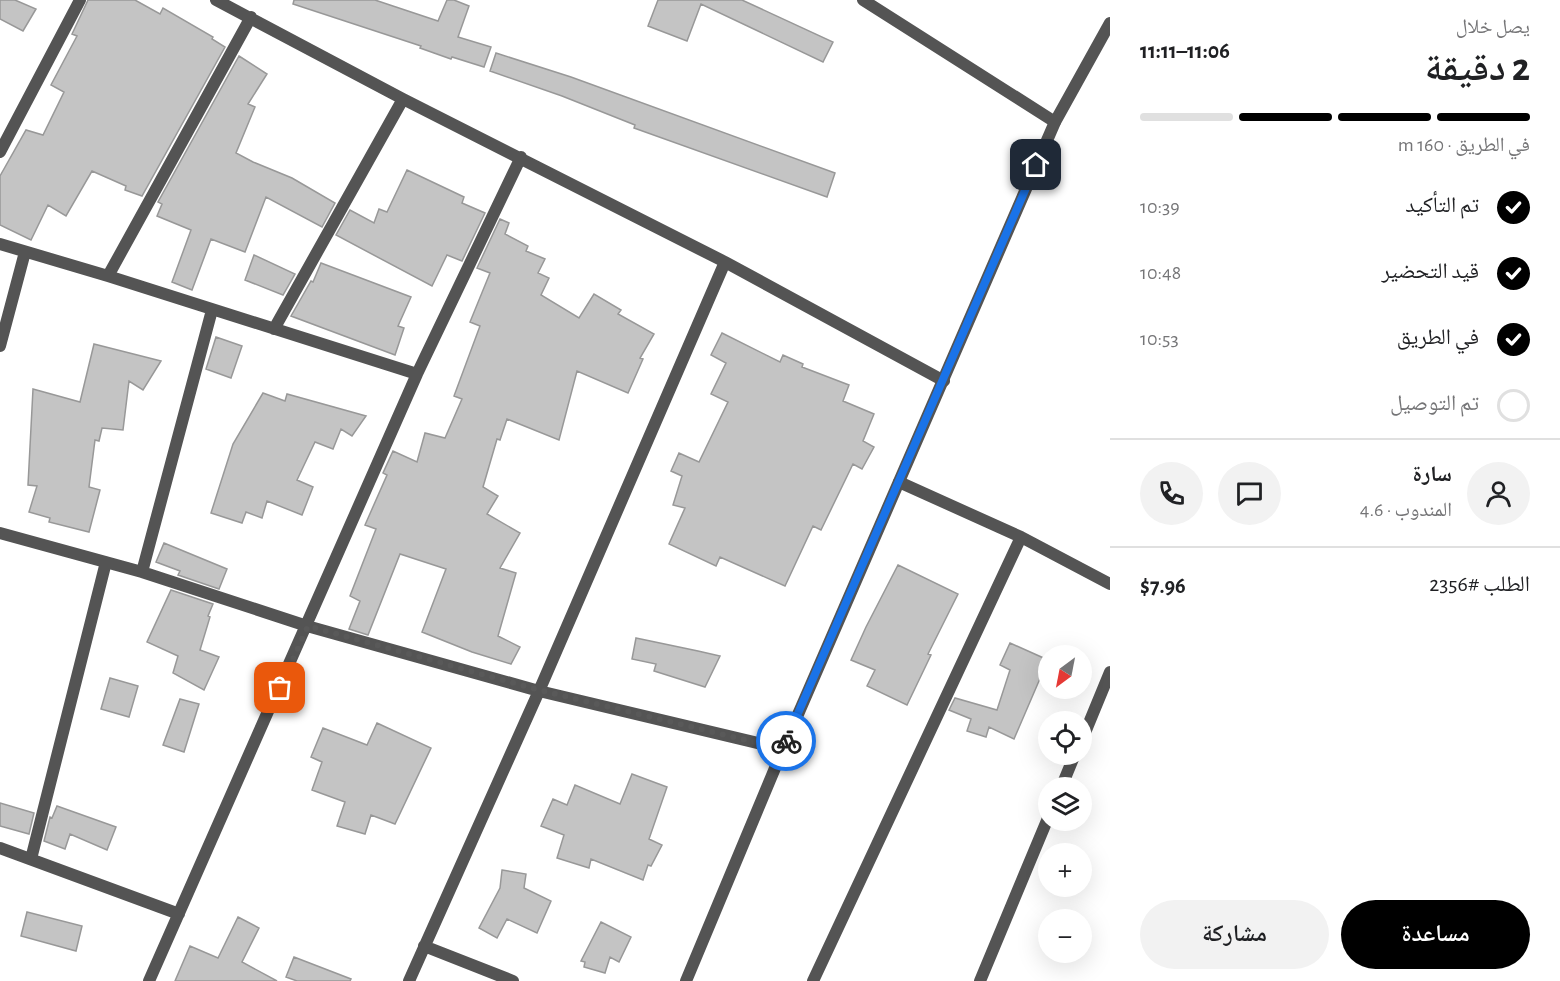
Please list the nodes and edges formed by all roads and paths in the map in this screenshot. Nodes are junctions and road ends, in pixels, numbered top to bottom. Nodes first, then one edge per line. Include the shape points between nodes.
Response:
1 (80, 0) edge
2 (863, 0) edge
3 (220, 1) edge
4 (251, 17) junction
5 (1110, 23) edge
6 (404, 99) junction
7 (1055, 122) junction
8 (0, 152) edge
9 (521, 157) junction
10 (0, 244) edge
11 (25, 252) junction
12 (725, 262) junction
13 (108, 276) junction
14 (212, 310) junction
15 (274, 329) junction
16 (0, 346) edge
17 (417, 374) junction
18 (944, 381) junction
19 (899, 482) junction
20 (0, 533) edge
21 (1021, 537) junction
22 (106, 562) junction
23 (142, 572) junction
24 (1110, 584) edge
25 (308, 626) junction
26 (1110, 672) edge
27 (539, 690) junction
28 (1092, 716) edge
29 (783, 749) junction
30 (1043, 831) edge
31 (0, 848) edge
32 (31, 859) junction
33 (179, 914) junction
34 (424, 946) junction
35 (149, 981) edge
36 (409, 981) edge
37 (513, 981) edge
38 (686, 981) edge
39 (813, 981) edge
40 (980, 981) edge

1 - 8 street
2 - 7 street
3 - 4 street
4 - 6 street
4 - 13 street
5 - 7 street
6 - 9 street
6 - 15 street
7 - 18 street
9 - 12 street
9 - 17 street
10 - 11 street
11 - 13 street
11 - 16 street
12 - 18 street
12 - 27 street
13 - 14 street
14 - 15 street
14 - 23 street
15 - 17 street
17 - 25 street
18 - 19 street
19 - 21 street
19 - 29 street
20 - 22 street
21 - 24 street
21 - 39 street
22 - 23 street
22 - 32 street
23 - 25 street
25 - 27 street
25 - 33 street
26 - 28 street
27 - 29 street
27 - 34 street
29 - 38 street
30 - 40 street
31 - 32 street
32 - 33 street
33 - 35 street
34 - 36 street
34 - 37 street

